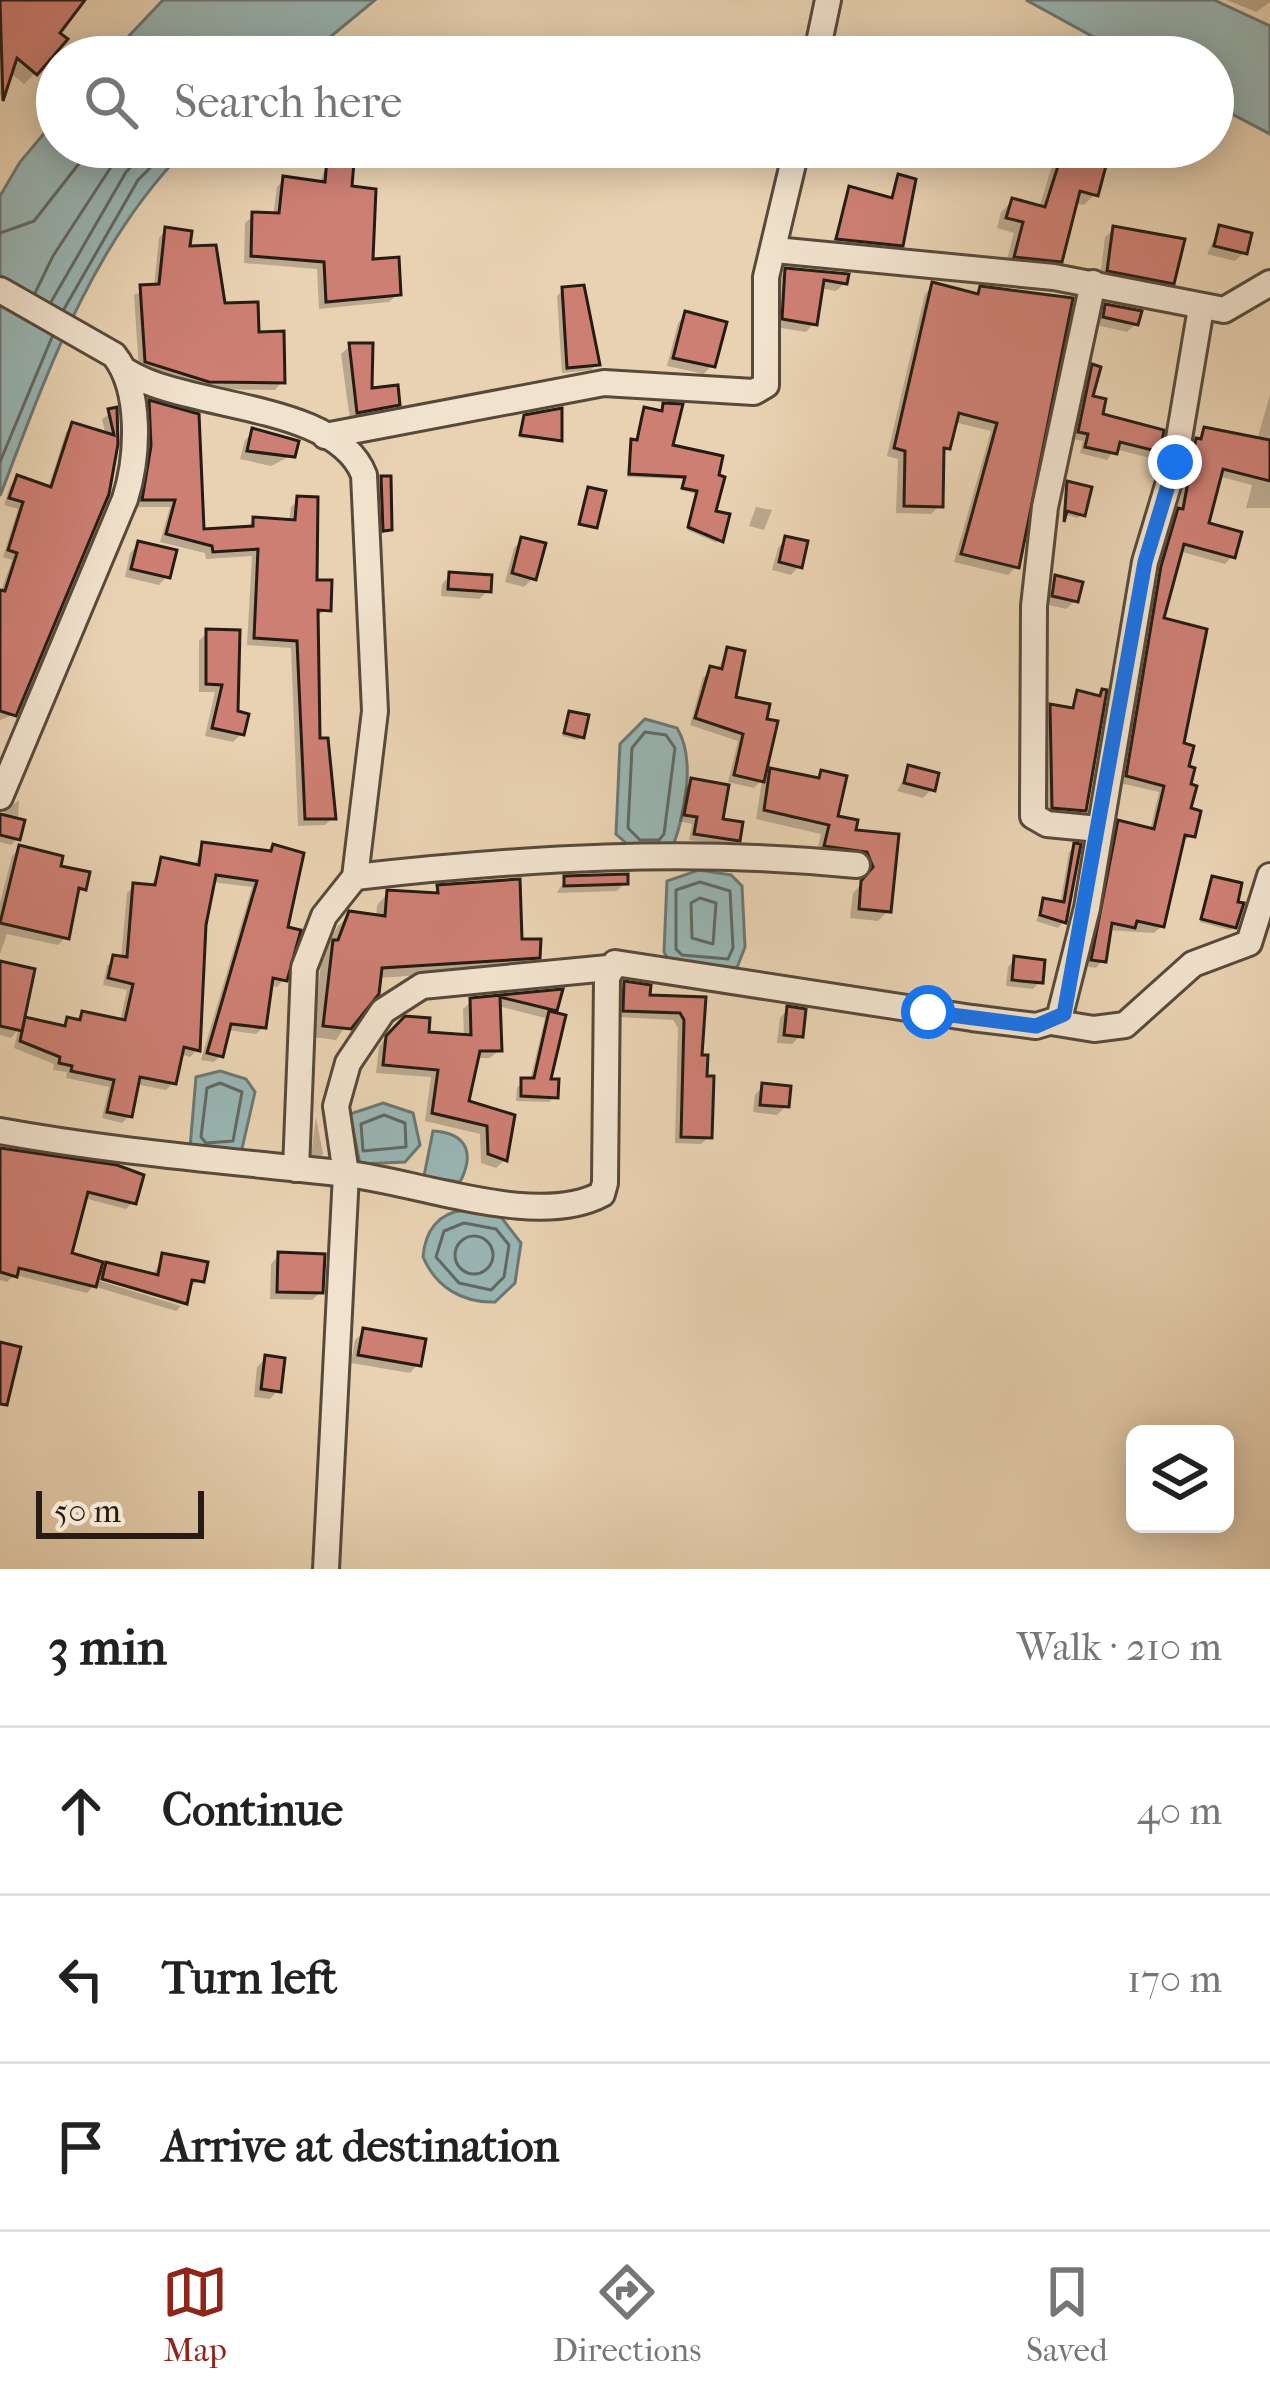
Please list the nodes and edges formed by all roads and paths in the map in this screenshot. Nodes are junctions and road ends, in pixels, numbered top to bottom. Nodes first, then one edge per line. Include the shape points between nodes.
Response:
1 (828, 0) edge
2 (820, 36) edge
3 (793, 168) edge
4 (776, 250) junction
5 (1093, 283) junction
6 (1270, 283) edge
7 (0, 290) edge
8 (1201, 308) junction
9 (126, 371) junction
10 (325, 436) junction
11 (0, 796) edge
12 (1099, 829) junction
13 (857, 865) dead end
14 (1270, 876) edge
15 (355, 877) junction
16 (608, 968) junction
17 (1051, 1022) junction
18 (0, 1130) edge
19 (296, 1169) junction
20 (346, 1174) junction
21 (326, 1569) edge

1 - 2 street
3 - 4 street
4 - 5 street
4 - 10 street via 766,277 766,385 754,392 604,382
5 - 8 street
5 - 12 street via 1045,507 1034,606 1033,803 1046,824
6 - 8 street via 1235,307
7 - 9 street via 99,345
8 - 12 street via 1175,462 1145,562
9 - 10 street via 169,392 281,417
9 - 11 street via 130,485
10 - 15 street via 359,463 366,509 375,711
12 - 17 street via 1064,1014
13 - 15 street via 742,854 597,855
14 - 17 street via 1250,943 1193,964 1125,1024
15 - 19 street via 324,916 304,968
16 - 17 street via 623,962 799,995
16 - 20 street via 422,986 383,1011 348,1064 336,1106
16 - 20 street via 606,1168 598,1197 513,1204
18 - 19 street
19 - 20 street
20 - 21 street

